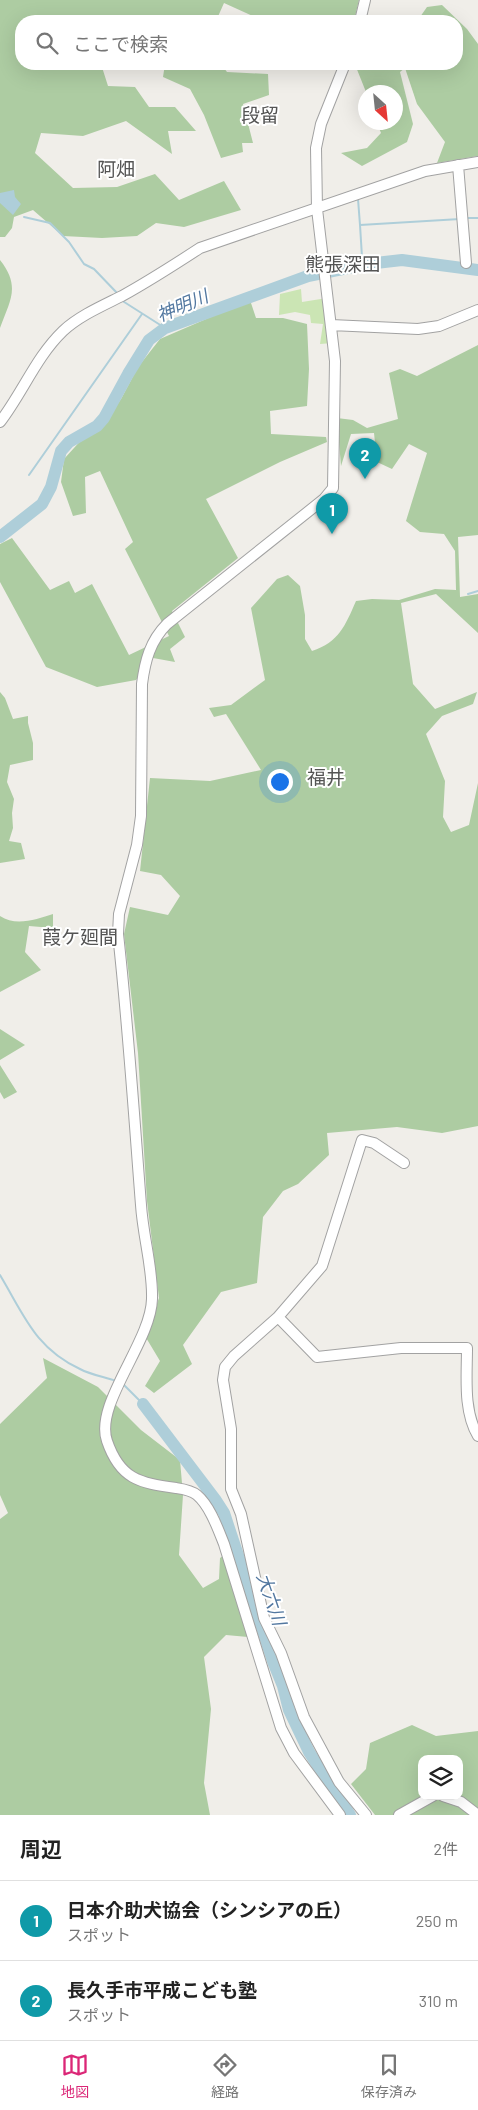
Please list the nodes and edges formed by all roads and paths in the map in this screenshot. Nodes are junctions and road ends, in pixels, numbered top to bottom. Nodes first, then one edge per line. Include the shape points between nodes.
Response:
1 (365, 0) edge
2 (361, 15) edge
3 (343, 70) edge
4 (478, 162) edge
5 (458, 165) junction
6 (316, 209) junction
7 (466, 263) dead end
8 (478, 310) edge
9 (331, 325) junction
10 (0, 422) edge
11 (404, 1163) dead end
12 (278, 1318) junction
13 (478, 1436) edge
14 (426, 1800) edge
15 (455, 1800) edge
16 (340, 1815) edge
17 (366, 1815) edge
18 (399, 1815) edge
19 (478, 1815) edge

1 - 2 street
3 - 6 street via 321,124 316,148
4 - 5 street
5 - 6 street via 425,171
5 - 7 street
6 - 9 street
6 - 10 street via 200,248 168,270 72,324 48,347
8 - 9 street via 439,326 418,329
9 - 16 street via 335,361 333,488 324,500 167,624 158,634 144,666 141,816 119,914 118,934 152,1300 151,1315 105,1420 106,1439 116,1460 131,1477 148,1484 188,1490 205,1505 224,1544 282,1728 294,1753
11 - 12 street via 374,1143 362,1140 322,1266
12 - 13 street via 317,1357 401,1348 467,1348 468,1407
12 - 17 street via 225,1367 223,1380 232,1446 231,1489 241,1514 264,1618 281,1653 304,1717 339,1782
14 - 18 street
15 - 19 street

